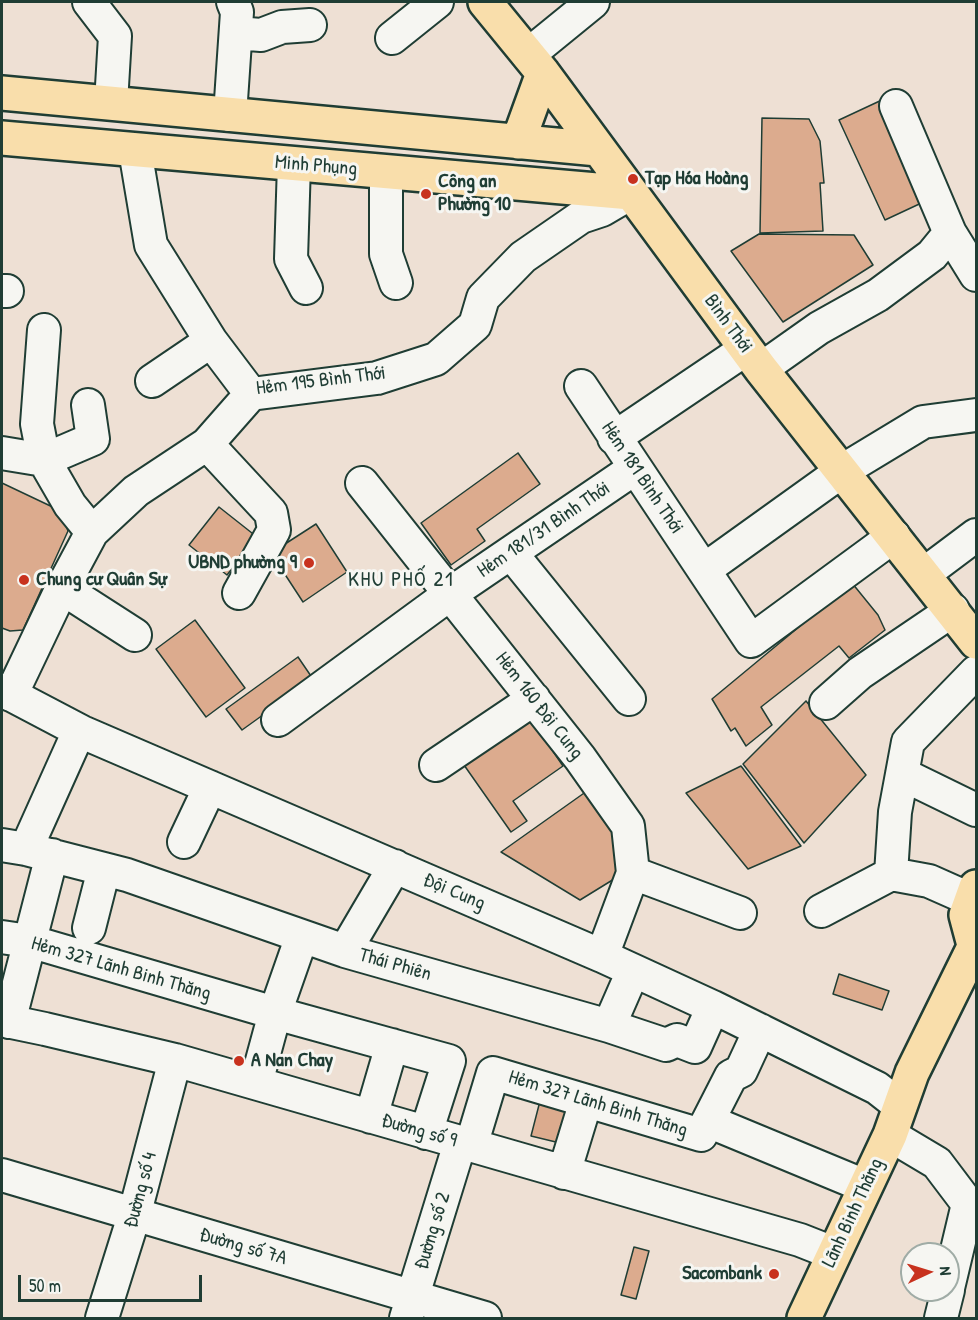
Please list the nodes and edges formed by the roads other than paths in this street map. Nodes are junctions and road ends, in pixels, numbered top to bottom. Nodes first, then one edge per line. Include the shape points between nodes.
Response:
1 (89, 2) edge
2 (233, 2) edge
3 (437, 2) edge
4 (485, 2) edge
5 (593, 2) edge
6 (310, 25) dead end
7 (236, 33) junction
8 (392, 38) dead end
9 (535, 64) junction
10 (2, 93) edge
11 (111, 104) junction
12 (896, 106) dead end
13 (230, 115) junction
14 (2, 138) edge
15 (518, 142) junction
16 (598, 149) junction
17 (135, 150) junction
18 (294, 164) junction
19 (386, 172) junction
20 (631, 193) junction
21 (950, 233) junction
22 (976, 275) edge
23 (396, 283) dead end
24 (306, 288) dead end
25 (44, 330) dead end
26 (212, 341) junction
27 (753, 359) junction
28 (152, 381) dead end
29 (581, 386) dead end
30 (251, 394) junction
31 (88, 405) dead end
32 (976, 415) edge
33 (614, 438) junction
34 (207, 444) junction
35 (2, 453) edge
36 (44, 460) junction
37 (634, 468) junction
38 (842, 471) junction
39 (362, 483) dead end
40 (92, 532) junction
41 (976, 535) edge
42 (894, 536) junction
43 (511, 553) junction
44 (704, 570) junction
45 (924, 574) junction
46 (62, 588) junction
47 (239, 593) dead end
48 (450, 594) junction
49 (953, 610) junction
50 (135, 636) dead end
51 (976, 642) edge
52 (976, 672) edge
53 (6, 693) edge
54 (534, 699) junction
55 (630, 699) dead end
56 (826, 703) dead end
57 (278, 720) dead end
58 (79, 731) junction
59 (436, 765) dead end
60 (902, 774) junction
61 (210, 787) junction
62 (976, 810) edge
63 (185, 843) dead end
64 (27, 850) edge
65 (394, 866) junction
66 (116, 872) junction
67 (633, 873) junction
68 (891, 874) junction
69 (974, 893) edge
70 (821, 911) dead end
71 (740, 913) dead end
72 (89, 928) dead end
73 (302, 936) junction
74 (15, 939) edge
75 (975, 944) edge
76 (345, 951) junction
77 (602, 956) junction
78 (633, 971) junction
79 (713, 1007) junction
80 (275, 1013) junction
81 (5, 1021) edge
82 (609, 1026) junction
83 (760, 1029) junction
84 (392, 1045) junction
85 (175, 1060) junction
86 (256, 1083) junction
87 (586, 1101) junction
88 (371, 1117) junction
89 (895, 1120) junction
90 (708, 1121) junction
91 (426, 1133) junction
92 (466, 1145) junction
93 (564, 1173) junction
94 (2, 1175) edge
95 (865, 1186) junction
96 (972, 1205) edge
97 (134, 1215) junction
98 (960, 1247) edge
99 (833, 1253) junction
100 (945, 1302) edge
101 (409, 1307) edge
102 (102, 1318) edge
103 (485, 1318) edge
104 (804, 1318) edge
105 (941, 1318) edge

1 - 11 street via 115,36
2 - 7 street via 237,12
3 - 8 street
4 - 9 main road, Bình Thới
5 - 9 street
6 - 7 street via 282,27 261,34
7 - 13 street
9 - 15 main road
9 - 16 main road, Bình Thới
10 - 11 main road
11 - 13 main road
12 - 21 street
13 - 15 main road
14 - 17 main road, Minh Phụng
15 - 16 main road
16 - 20 main road, Bình Thới
17 - 18 main road, Minh Phụng
17 - 26 street, Hẻm 195 Bình Thới via 151,245
18 - 19 main road, Minh Phụng
18 - 24 street via 291,259
19 - 20 main road, Minh Phụng
19 - 23 street via 386,254
20 - 27 main road, Bình Thới
20 - 30 street, Hẻm 195 Bình Thới via 581,217 523,257 483,298 475,325 436,359 377,378
21 - 22 street
21 - 27 street via 932,255 878,295
25 - 36 street via 37,424
26 - 28 street
26 - 30 street, Hẻm 195 Bình Thới
27 - 33 street
27 - 38 main road, Bình Thới
29 - 33 street, Hẻm 181 Bình Thới
30 - 34 street
31 - 36 street via 93,439
32 - 38 street via 923,422
33 - 37 street, Hẻm 181 Bình Thới
34 - 40 street via 136,492
34 - 47 street via 271,513 274,530
35 - 36 street
36 - 40 street via 70,505
37 - 43 street, Hẻm 181/31 Bình Thới
37 - 44 street, Hẻm 181 Bình Thới
38 - 42 main road, Bình Thới
38 - 44 street
39 - 48 street, Hẻm 160 Đội Cung
40 - 46 street
41 - 45 street
42 - 44 street, Hẻm 181 Bình Thới via 751,641
42 - 45 main road, Bình Thới
43 - 48 street, Hẻm 181/31 Bình Thới
43 - 55 street
45 - 49 main road, Bình Thới
46 - 50 street
46 - 53 street
48 - 54 street, Hẻm 160 Đội Cung
48 - 57 street, Hẻm 181/31 Bình Thới
49 - 51 main road, Bình Thới
49 - 56 street via 860,673
52 - 60 street via 908,742
53 - 58 street, Đội Cung
54 - 59 street
54 - 67 street, Hẻm 160 Đội Cung via 628,826
58 - 61 street, Đội Cung
58 - 64 street
60 - 62 street
60 - 68 street
61 - 63 street
61 - 65 street, Đội Cung
64 - 66 street, Thái Phiên
64 - 74 street
65 - 76 street
65 - 77 street, Đội Cung
66 - 72 street
66 - 73 street, Thái Phiên
67 - 71 street
67 - 77 street, Hẻm 160 Đội Cung
68 - 69 street
68 - 70 street
69 - 75 main road via 966,915
73 - 76 street, Thái Phiên
73 - 80 street
74 - 80 street, Hẻm 327 Lãnh Binh Thăng
74 - 81 street
75 - 89 main road, Lãnh Binh Thăng via 912,1073
76 - 82 street, Thái Phiên
77 - 78 street, Đội Cung
78 - 79 street, Đội Cung
78 - 82 street
79 - 82 street, Thái Phiên via 695,1047 677,1040 666,1045
79 - 83 street, Đội Cung
80 - 84 street, Hẻm 327 Lãnh Binh Thăng
80 - 86 street
81 - 85 street, Đường số 9
83 - 89 street, Đội Cung via 877,1088
83 - 90 street via 741,1071 731,1076
84 - 88 street
84 - 91 street, Hẻm 327 Lãnh Binh Thăng via 449,1061
85 - 86 street, Đường số 9
85 - 97 street, Đường số 4
86 - 88 street, Đường số 9
87 - 90 street, Hẻm 327 Lãnh Binh Thăng via 701,1135
87 - 92 street, Hẻm 327 Lãnh Binh Thăng via 493,1073
87 - 93 street
88 - 91 street, Đường số 9
89 - 95 main road, Lãnh Binh Thăng
89 - 96 street, Đội Cung
90 - 95 street, Hẻm 327 Lãnh Binh Thăng
91 - 92 street, Đường số 9
92 - 93 street, Đường số 9
92 - 101 street, Đường số 2
93 - 99 street, Đường số 9 via 800,1240
94 - 97 street, Đường số 7A
95 - 99 main road, Lãnh Binh Thăng
96 - 98 street
97 - 101 street, Đường số 7A
97 - 102 street, Đường số 4
99 - 104 main road, Lãnh Binh Thăng
100 - 105 street
101 - 103 street, Đường số 7A

